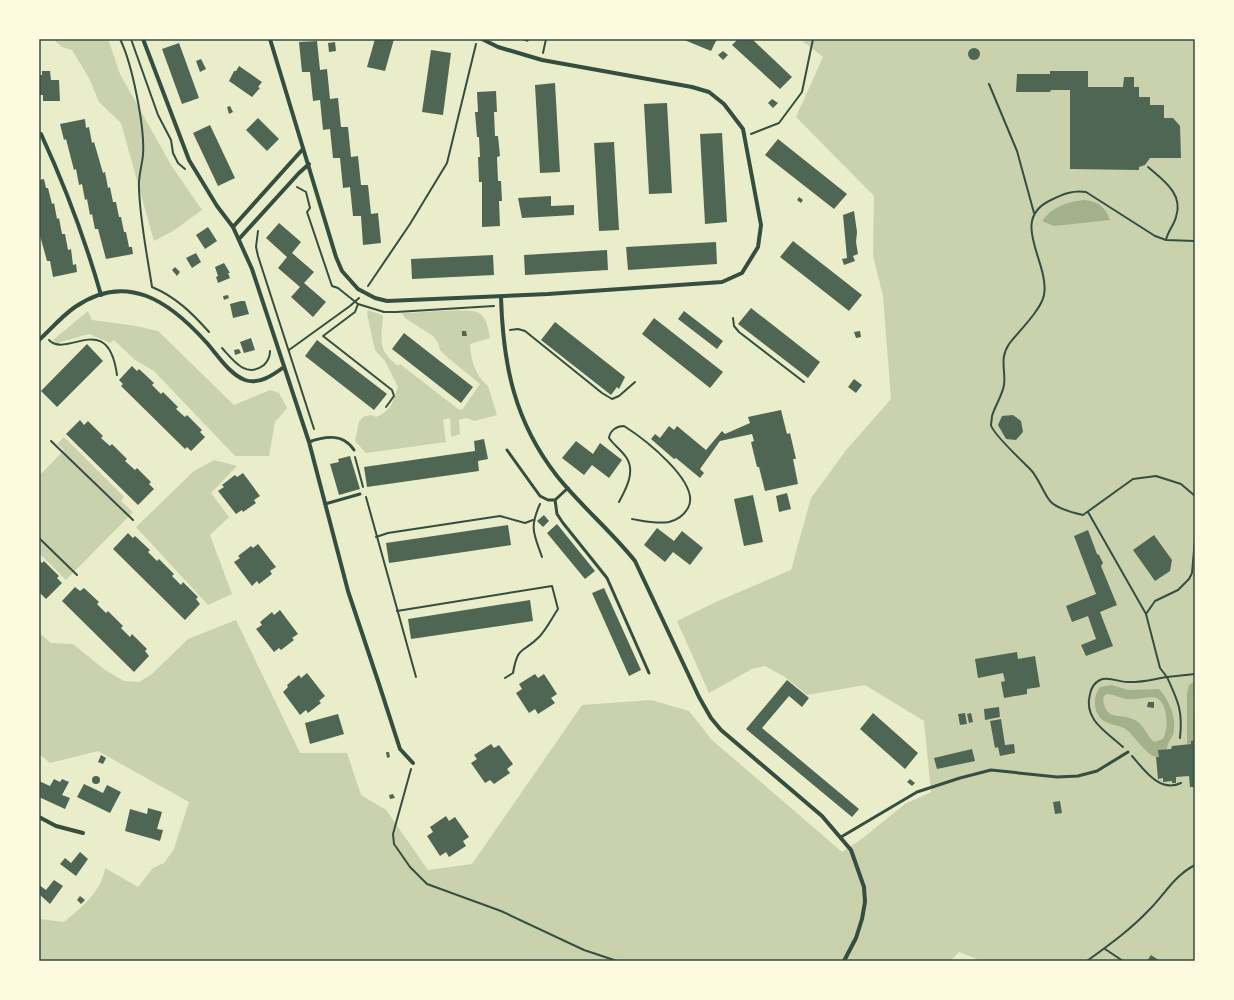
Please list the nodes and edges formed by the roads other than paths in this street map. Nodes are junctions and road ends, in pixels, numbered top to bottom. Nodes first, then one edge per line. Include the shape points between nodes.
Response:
1 (143, 39) edge
2 (270, 39) edge
3 (482, 39) edge
4 (42, 134) dead end
5 (302, 150) junction
6 (309, 164) junction
7 (233, 227) junction
8 (239, 239) junction
9 (101, 295) junction
10 (501, 296) junction
11 (39, 340) edge
12 (284, 367) junction
13 (309, 442) junction
14 (354, 450) road end
15 (507, 450) dead end
16 (568, 488) junction
17 (360, 494) dead end
18 (555, 500) junction
19 (325, 504) junction
20 (649, 673) dead end
21 (1128, 752) road end
22 (413, 763) road end
23 (39, 817) edge
24 (83, 833) dead end
25 (841, 837) junction
26 (844, 961) edge

1 - 7 street via 189,160
2 - 5 street
3 - 10 street via 498,47 542,60 709,92 724,104 743,130 761,225 758,247 742,273 722,282
4 - 9 street via 87,245
5 - 6 street
5 - 7 street
6 - 8 street
6 - 10 street via 336,257 342,271 363,293 387,301
7 - 8 street
8 - 12 street via 269,318
9 - 11 street via 75,307
9 - 12 street via 130,292 150,296 164,303 189,322 232,371 245,380 268,378
10 - 16 street via 507,368 516,405 540,451
12 - 13 street
13 - 14 lane via 326,437 339,438
13 - 19 street
15 - 18 lane via 537,492 543,498
16 - 18 lane
16 - 25 street via 635,561 711,718 721,730 822,816
17 - 19 lane
18 - 20 lane via 563,523 607,578
19 - 22 street via 348,591 400,749
21 - 25 lane via 1097,771 1078,776 1057,777 991,770 960,778 917,792
23 - 24 street via 56,826
25 - 26 street via 851,850 864,887 862,920

